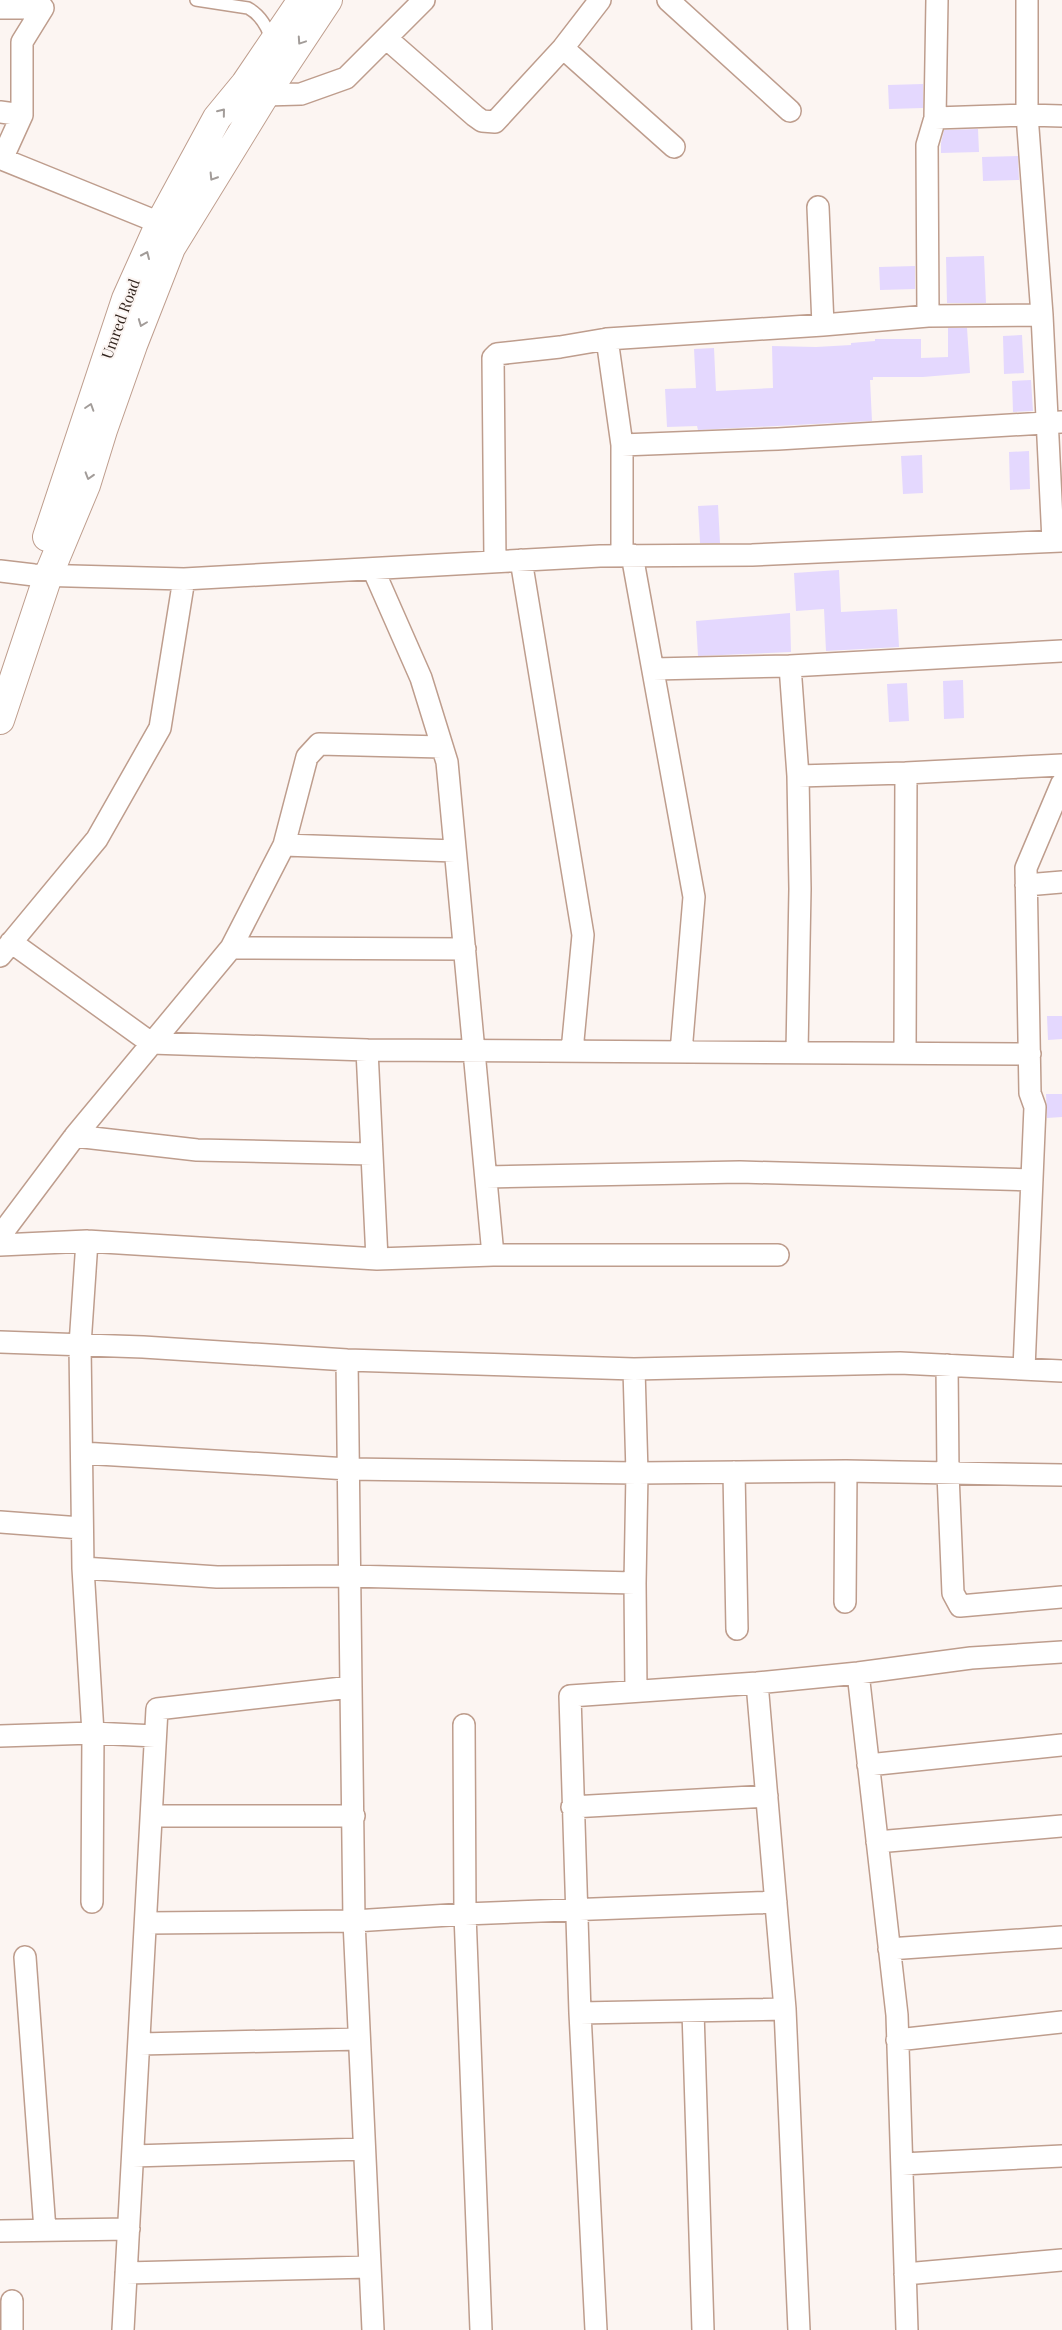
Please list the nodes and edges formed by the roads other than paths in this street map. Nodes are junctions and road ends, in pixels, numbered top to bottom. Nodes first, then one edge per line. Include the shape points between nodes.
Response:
1 (196, 0) edge
2 (302, 0) edge
3 (328, 0) edge
4 (424, 0) edge
5 (600, 0) edge
6 (668, 0) edge
7 (937, 0) edge
8 (1028, 0) edge
9 (236, 3) edge
10 (0, 8) edge
11 (386, 38) junction
12 (272, 44) junction
13 (563, 48) junction
14 (255, 89) junction
15 (0, 112) edge
16 (790, 112) dead end
17 (22, 114) junction
18 (1027, 115) junction
19 (1062, 116) edge
20 (935, 118) junction
21 (674, 147) dead end
22 (818, 207) dead end
23 (160, 223) junction
24 (1042, 315) junction
25 (928, 316) junction
26 (823, 325) junction
27 (607, 339) junction
28 (1055, 422) edge
29 (622, 445) junction
30 (1057, 541) edge
31 (627, 555) junction
32 (495, 560) junction
33 (521, 560) junction
34 (373, 568) junction
35 (0, 571) edge
36 (41, 575) junction
37 (184, 579) junction
38 (1062, 650) edge
39 (790, 666) junction
40 (0, 668) edge
41 (653, 669) junction
42 (0, 720) edge
43 (442, 747) junction
44 (1062, 764) edge
45 (906, 773) junction
46 (798, 776) junction
47 (1062, 783) edge
48 (284, 845) junction
49 (455, 851) junction
50 (1062, 882) edge
51 (1026, 885) junction
52 (231, 948) junction
53 (6, 949) edge
54 (464, 949) junction
55 (151, 1043) junction
56 (367, 1050) junction
57 (474, 1051) junction
58 (572, 1051) junction
59 (681, 1052) junction
60 (797, 1052) junction
61 (905, 1053) junction
62 (1030, 1054) junction
63 (75, 1136) junction
64 (372, 1154) junction
65 (486, 1177) junction
66 (1032, 1180) junction
67 (0, 1236) edge
68 (87, 1241) junction
69 (0, 1245) edge
70 (494, 1255) junction
71 (778, 1255) dead end
72 (377, 1259) junction
73 (0, 1342) edge
74 (80, 1345) junction
75 (347, 1360) junction
76 (947, 1365) junction
77 (1024, 1369) junction
78 (634, 1370) junction
79 (1062, 1371) edge
80 (82, 1453) junction
81 (348, 1469) junction
82 (846, 1471) junction
83 (734, 1472) junction
84 (636, 1473) junction
85 (948, 1474) junction
86 (1062, 1475) edge
87 (0, 1522) edge
88 (81, 1528) junction
89 (83, 1568) junction
90 (349, 1576) junction
91 (634, 1584) junction
92 (1062, 1597) edge
93 (845, 1602) dead end
94 (737, 1629) dead end
95 (1062, 1652) edge
96 (858, 1673) junction
97 (757, 1683) junction
98 (351, 1687) junction
99 (636, 1691) junction
100 (464, 1725) dead end
101 (93, 1732) junction
102 (0, 1736) edge
103 (155, 1736) junction
104 (1062, 1745) edge
105 (868, 1766) junction
106 (767, 1796) junction
107 (572, 1808) junction
108 (152, 1816) junction
109 (354, 1816) junction
110 (1062, 1826) edge
111 (877, 1842) junction
112 (92, 1902) dead end
113 (776, 1902) junction
114 (577, 1910) junction
115 (465, 1914) junction
116 (354, 1921) junction
117 (147, 1923) junction
118 (1062, 1937) edge
119 (889, 1949) junction
120 (25, 1957) dead end
121 (784, 2009) junction
122 (693, 2011) junction
123 (580, 2013) junction
124 (1062, 2022) edge
125 (359, 2039) junction
126 (897, 2040) junction
127 (140, 2044) junction
128 (363, 2149) junction
129 (133, 2156) junction
130 (1062, 2156) edge
131 (902, 2164) junction
132 (129, 2229) junction
133 (45, 2230) junction
134 (0, 2231) edge
135 (1062, 2260) edge
136 (369, 2267) junction
137 (126, 2274) junction
138 (905, 2274) junction
139 (12, 2301) dead end
140 (12, 2330) edge
141 (123, 2330) edge
142 (373, 2330) edge
143 (481, 2330) edge
144 (596, 2330) edge
145 (703, 2330) edge
146 (799, 2330) edge
147 (907, 2330) edge

1 - 9 lane
2 - 12 highway, Umred Road
3 -> 14 highway
4 - 11 street
5 - 13 street
6 - 16 street
7 - 20 street
8 - 18 street
9 - 12 lane via 255,11 268,30
10 - 17 street via 43,8 22,42
11 - 13 street via 475,116 489,123 500,118
11 - 14 street via 346,78 301,94
12 - 14 highway, Umred Road
13 - 21 street
23 -> 14 highway, Umred Road via 217,118
14 -> 36 highway via 171,248 133,345 86,486
15 - 17 street
17 - 23 street via 2,159
18 - 19 street
18 - 20 street
18 - 24 street
20 - 25 street via 927,146
22 - 26 street
36 -> 23 highway, Umred Road via 126,299
24 - 25 street
24 - 28 street
25 - 26 street
26 - 27 street
27 - 29 street
27 - 32 street via 497,354 493,358
28 - 29 street
28 - 30 street
29 - 31 street
30 - 31 street via 752,555
31 - 33 street
31 - 41 street
32 - 33 street
32 - 34 street
33 - 58 street via 583,935
34 - 37 street
34 - 43 street via 421,678
35 - 36 street
36 - 37 street
36 - 40 highway, Umred Road
36 - 42 highway
37 - 53 street via 160,728 97,839
38 - 39 street
39 - 41 street
39 - 46 street
41 - 59 street via 694,897
43 - 48 street via 319,744 308,757
43 - 49 street via 447,762
44 - 45 street
45 - 46 street
45 - 61 street
46 - 60 street
47 - 51 street via 1026,868
48 - 49 street
48 - 52 street
49 - 54 street
50 - 51 street
51 - 62 street
52 - 54 street
52 - 55 street
53 - 55 street
54 - 57 street
55 - 56 street
55 - 63 street
56 - 57 street
56 - 64 street
57 - 58 street
57 - 65 street
58 - 59 street
59 - 60 street
60 - 61 street
61 - 62 street
62 - 66 street via 1030,1093 1035,1107
63 - 64 street via 197,1150
63 - 67 street
64 - 72 street
65 - 66 street via 740,1172
65 - 70 street
66 - 77 street
68 - 69 street
68 - 72 street
68 - 74 street
70 - 71 street
70 - 72 street
73 - 74 street
74 - 75 street
74 - 80 street
75 - 78 street
75 - 81 street
76 - 77 street
76 - 78 street via 900,1363
76 - 85 street
77 - 79 street
78 - 84 street
80 - 81 street
80 - 88 street
81 - 84 street
81 - 90 street
82 - 83 street
82 - 85 street
82 - 93 street
83 - 84 street
83 - 94 street
84 - 91 street
85 - 86 street
85 - 92 street via 953,1593 960,1606
87 - 88 street
88 - 89 street
89 - 90 street via 217,1577
89 - 101 street
90 - 91 street
90 - 98 street
91 - 99 street
95 - 96 street via 971,1658
96 - 97 street
96 - 105 street
97 - 99 street
97 - 106 street
98 - 103 street via 157,1709
98 - 109 street
99 - 107 street via 570,1696
100 - 115 street
101 - 102 street
101 - 103 street
101 - 112 street
103 - 108 street
104 - 105 street
105 - 111 street
106 - 107 street
106 - 113 street
107 - 114 street
108 - 109 street
108 - 117 street
109 - 116 street
110 - 111 street
111 - 119 street
113 - 114 street
113 - 121 street
114 - 115 street
114 - 123 street
115 - 116 street
115 - 143 street
116 - 117 street
116 - 125 street
117 - 127 street
118 - 119 street
119 - 126 street
120 - 133 street
121 - 122 street
121 - 146 street
122 - 123 street
122 - 145 street
123 - 144 street
124 - 126 street
125 - 127 street
125 - 128 street
126 - 131 street
127 - 129 street
128 - 129 street
128 - 136 street
129 - 132 street
130 - 131 street
131 - 138 street
132 - 133 street
132 - 137 street
133 - 134 street
135 - 138 street
136 - 137 street
136 - 142 street
137 - 141 street
138 - 147 street
139 - 140 street

